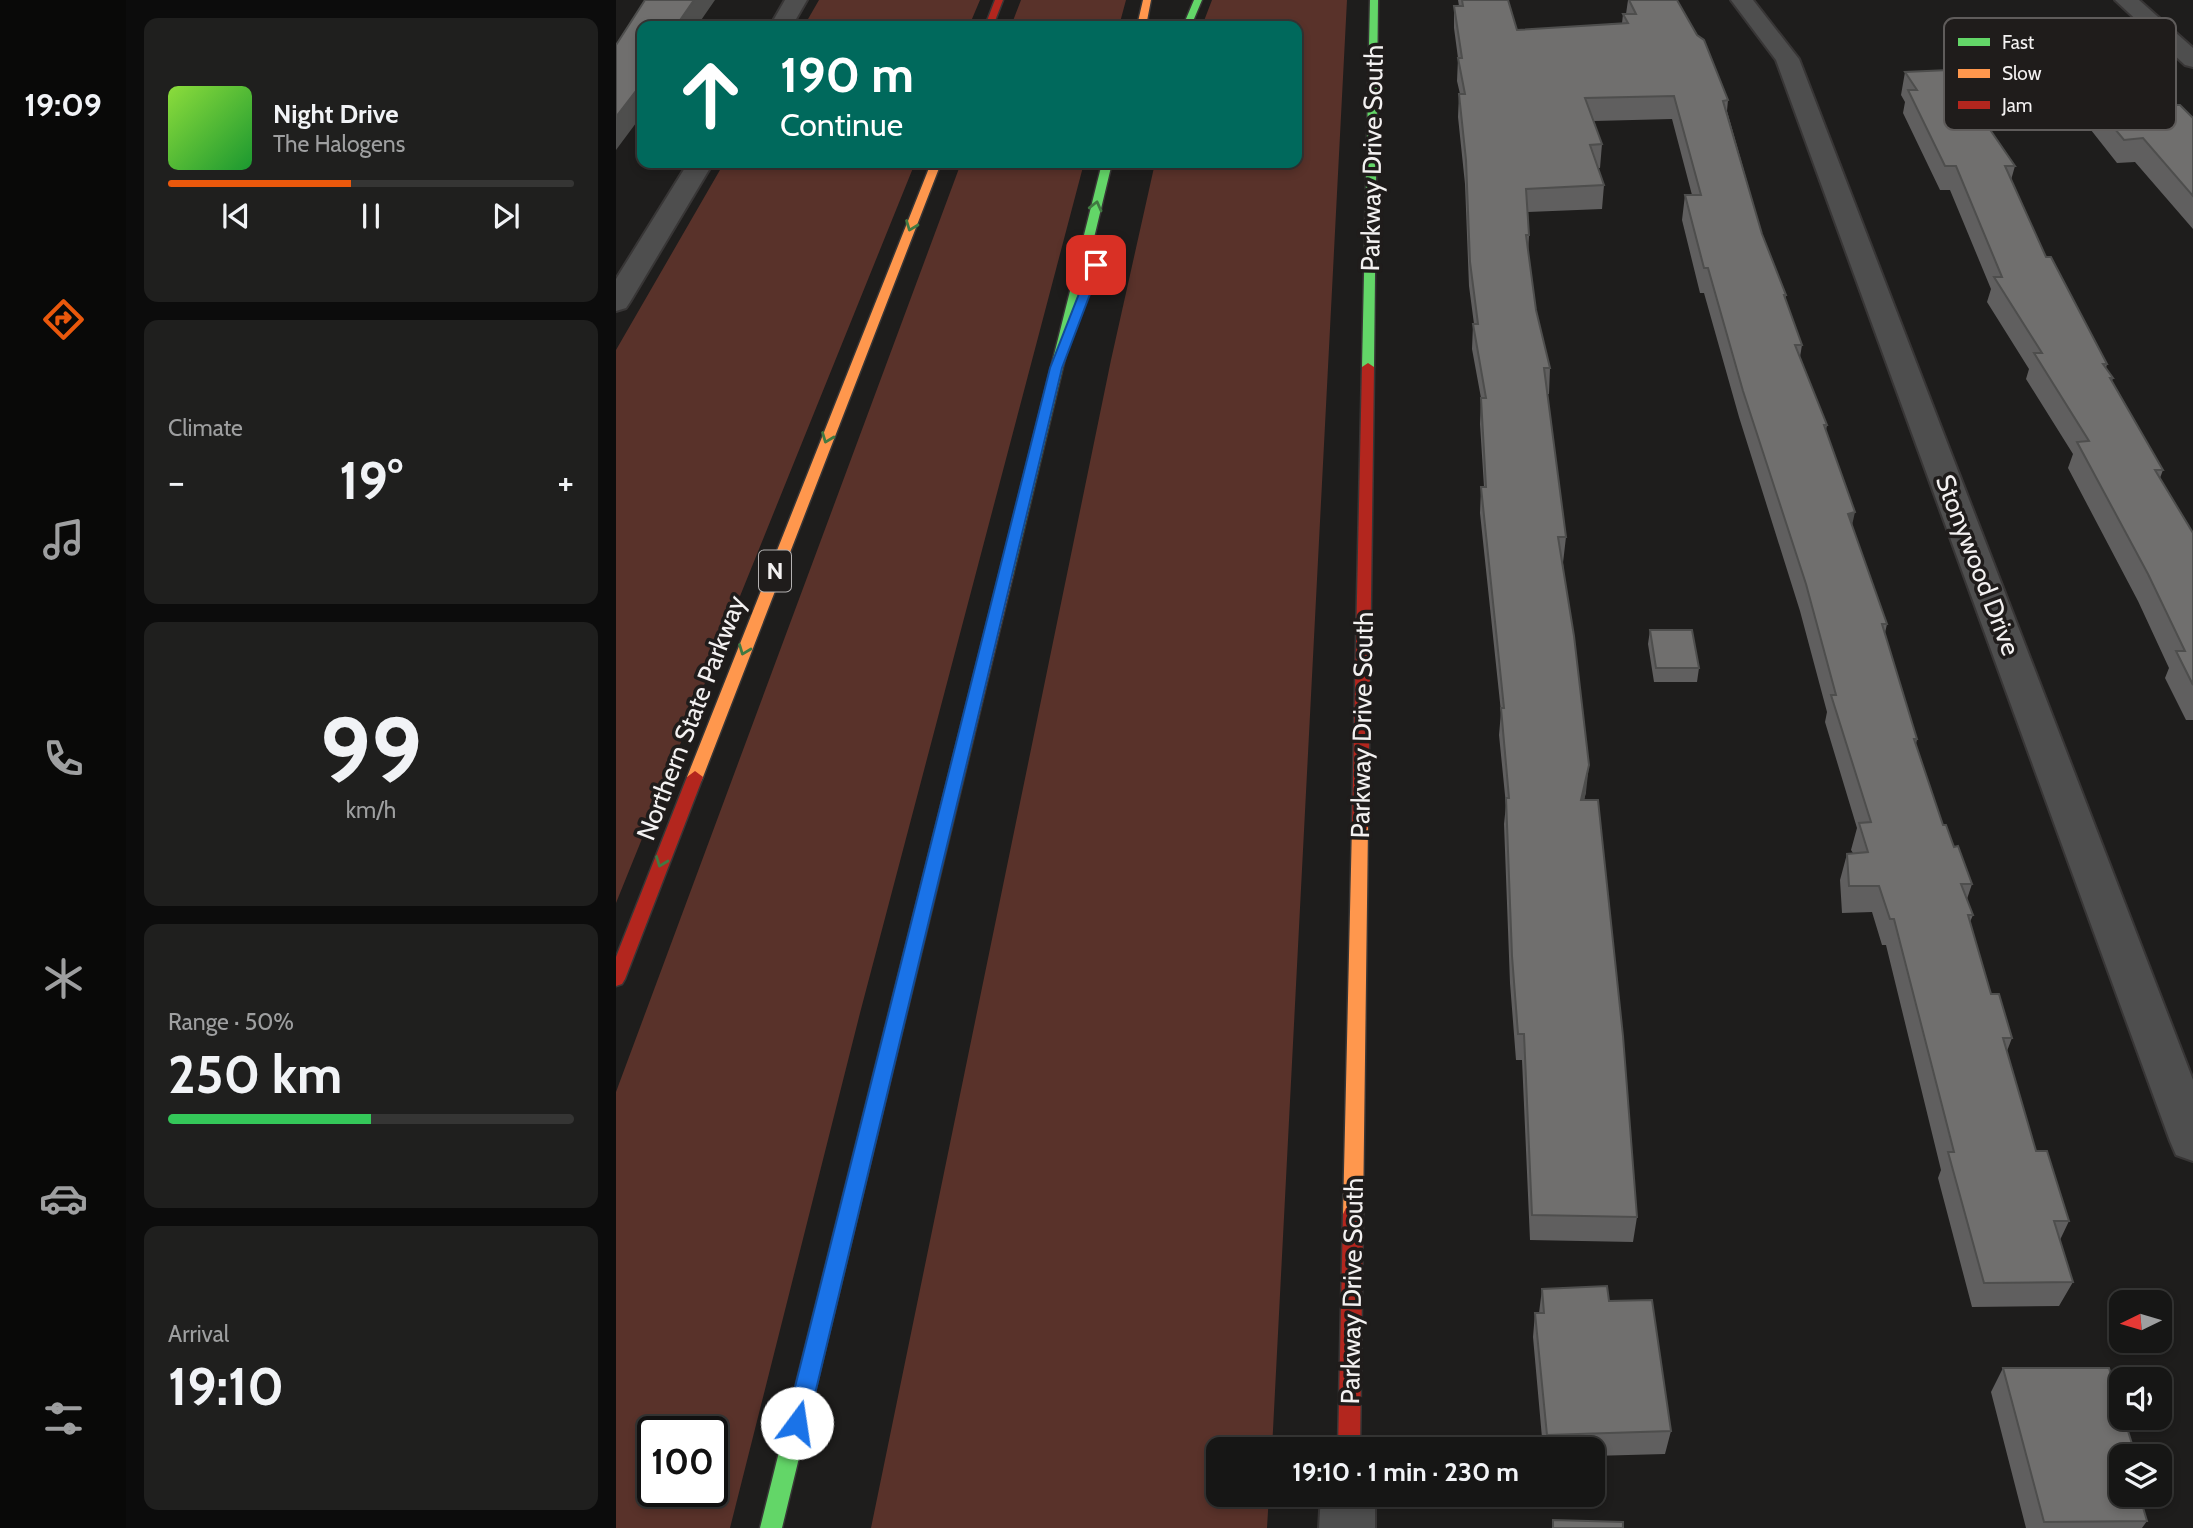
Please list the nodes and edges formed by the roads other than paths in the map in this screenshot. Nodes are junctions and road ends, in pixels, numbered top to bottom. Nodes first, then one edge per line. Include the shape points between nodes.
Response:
1 (796, 0) edge
2 (999, 0) edge
3 (1147, 0) edge
4 (1198, 0) edge
5 (1374, 0) edge
6 (1742, 0) edge
7 (2126, 0) edge
8 (2146, 18) edge
9 (784, 21) edge
10 (991, 21) edge
11 (1142, 21) edge
12 (1190, 21) edge
13 (2176, 45) edge
14 (2193, 60) edge
15 (697, 168) edge
16 (934, 168) edge
17 (1106, 168) edge
18 (1105, 240) dead end
19 (616, 302) edge
20 (1056, 368) junction
21 (616, 979) edge
22 (2193, 1141) edge
23 (1349, 1437) edge
24 (1348, 1507) edge
25 (771, 1528) edge
26 (1348, 1528) edge

1 - 9 street
2 - 10 main road
3 - 11 main road
4 - 12 main road
5 - 23 main road, Parkway Drive South
6 - 22 street, Stonywood Drive via 1787,59
7 - 8 street
13 - 14 street
15 - 19 street
16 -> 21 main road, Northern State Parkway / N
20 -> 17 main road
18 - 20 main road
20 - 25 main road
24 - 26 street

